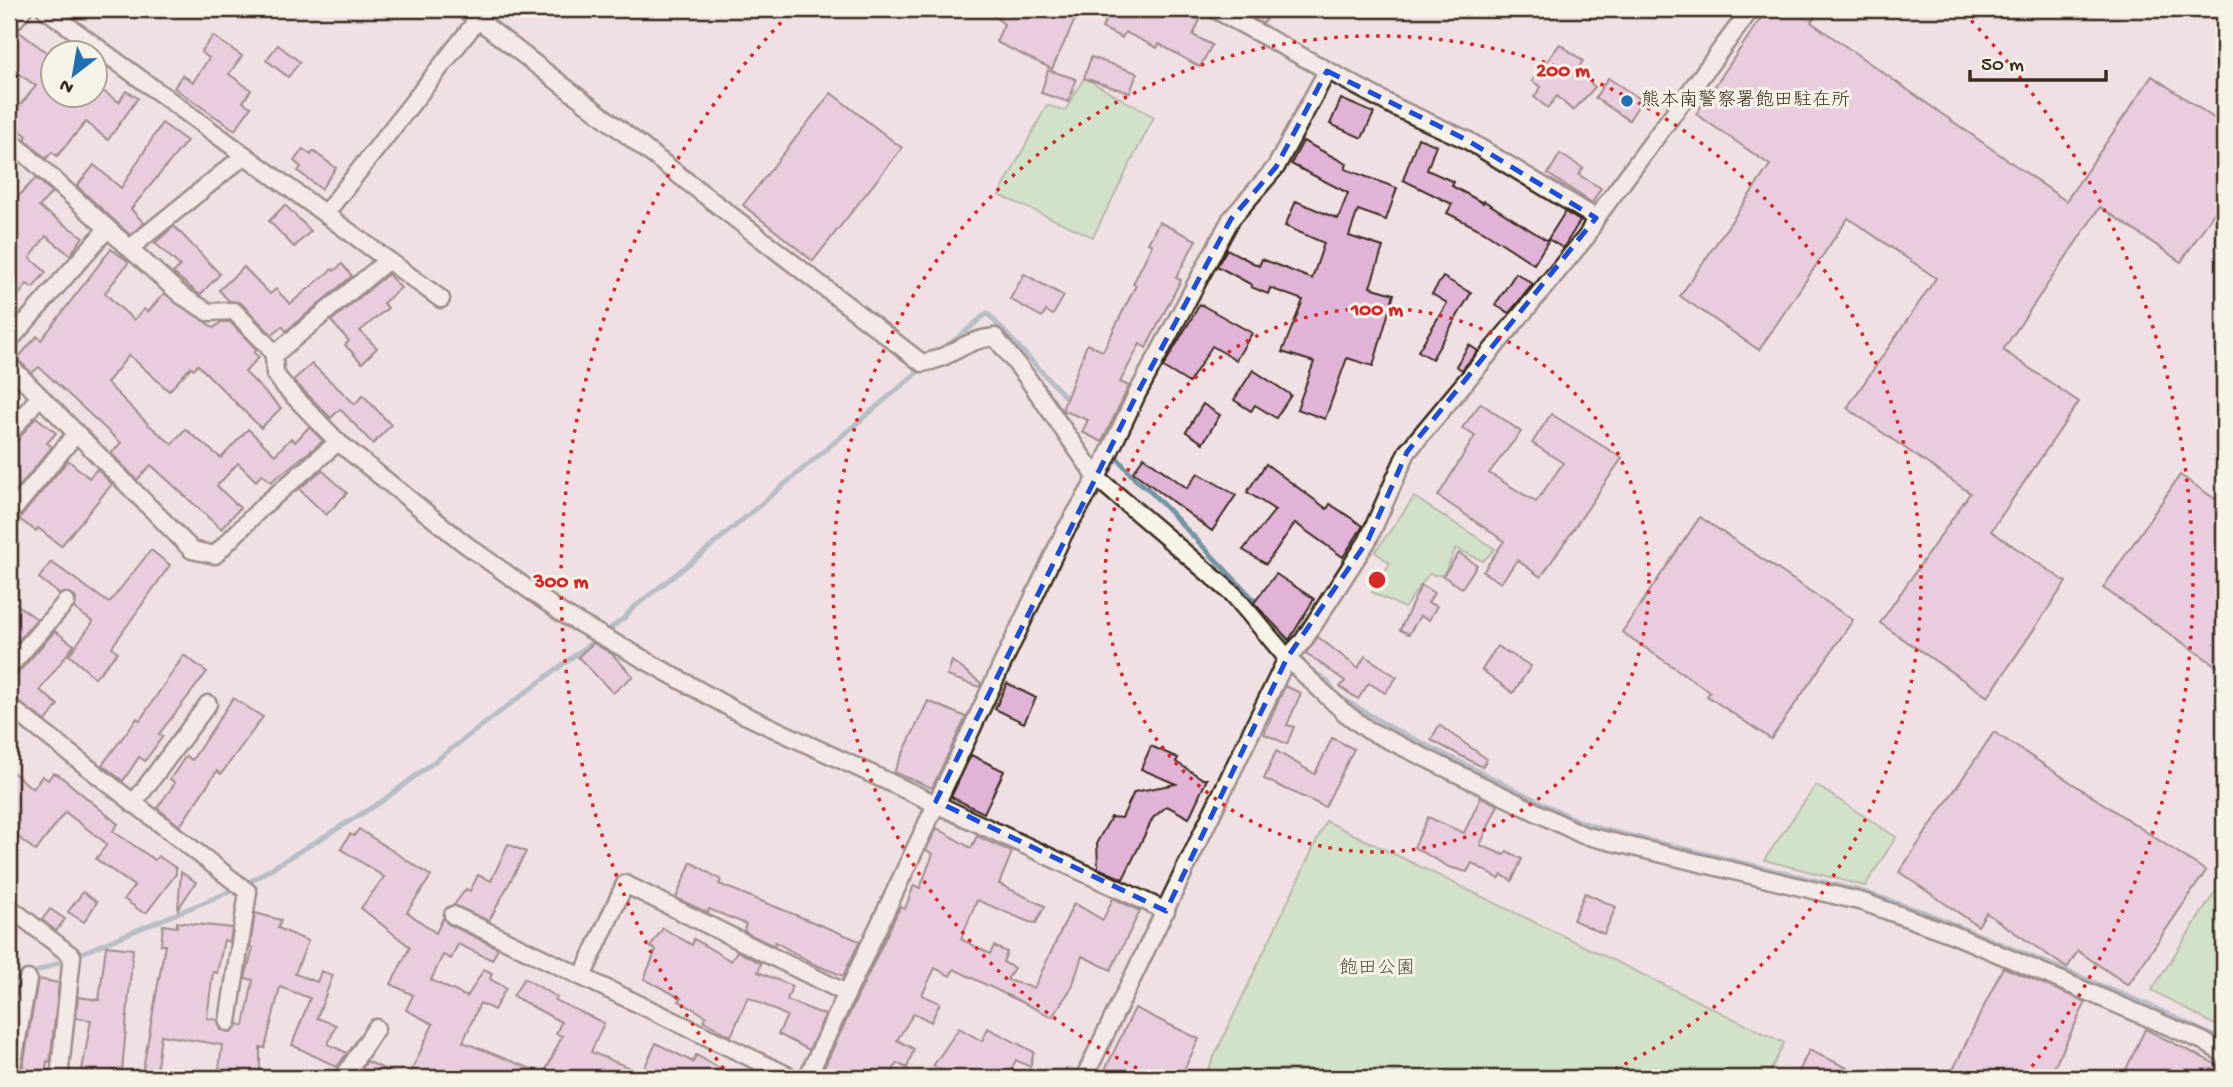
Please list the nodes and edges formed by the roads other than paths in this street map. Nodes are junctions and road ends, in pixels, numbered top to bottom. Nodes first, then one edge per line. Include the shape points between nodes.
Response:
1 (19, 9) edge
2 (45, 9) edge
3 (464, 9) edge
4 (1214, 9) edge
5 (1751, 9) edge
6 (482, 14) edge
7 (9, 21) edge
8 (1327, 71) junction
9 (9, 139) edge
10 (245, 155) junction
11 (325, 214) junction
12 (1596, 218) junction
13 (107, 229) junction
14 (130, 248) junction
15 (388, 260) junction
16 (440, 299) dead end
17 (9, 341) edge
18 (274, 355) junction
19 (9, 365) edge
20 (39, 397) junction
21 (9, 434) edge
22 (75, 435) junction
23 (338, 442) junction
24 (1097, 478) junction
25 (9, 515) edge
26 (66, 602) dead end
27 (1287, 658) junction
28 (9, 667) edge
29 (208, 704) dead end
30 (9, 706) edge
31 (936, 801) junction
32 (133, 804) junction
33 (9, 907) edge
34 (1166, 911) junction
35 (453, 915) dead end
36 (582, 977) junction
37 (28, 979) dead end
38 (846, 993) junction
39 (228, 1022) dead end
40 (376, 1028) dead end
41 (2224, 1054) edge
42 (10, 1078) edge
43 (59, 1078) edge
44 (342, 1078) edge
45 (793, 1078) edge
46 (807, 1078) edge
47 (1084, 1078) edge

1 - 7 street
2 - 10 street
3 - 6 street
4 - 8 street
5 - 12 street
6 - 11 street
6 - 24 street via 922,363 937,361 975,339 995,337
8 - 12 street via 1467,140
8 - 24 street via 1276,167 1231,219
9 - 13 street
10 - 11 street
10 - 14 street
11 - 15 street
12 - 27 street via 1587,236 1407,452 1368,540 1303,641
13 - 14 street
13 - 17 street
14 - 18 street via 196,306 208,312 234,311
15 - 16 street
15 - 18 street
18 - 23 street via 280,381
19 - 20 street
20 - 21 street
20 - 22 street
22 - 23 street via 192,550 207,556 215,555 263,506
22 - 25 street
23 - 31 street via 465,544 620,649 734,710
24 - 27 street via 1233,594
24 - 31 street via 1064,533
26 - 28 street
27 - 34 street
27 - 41 street via 1368,730 1583,835 1863,902 1952,934
29 - 32 street
30 - 32 street
31 - 34 street
31 - 38 street
32 - 39 street via 248,892
33 - 43 street via 72,956
34 - 47 street
35 - 36 street
36 - 38 street via 625,884
36 - 45 street
37 - 42 street
38 - 46 street
40 - 44 street

